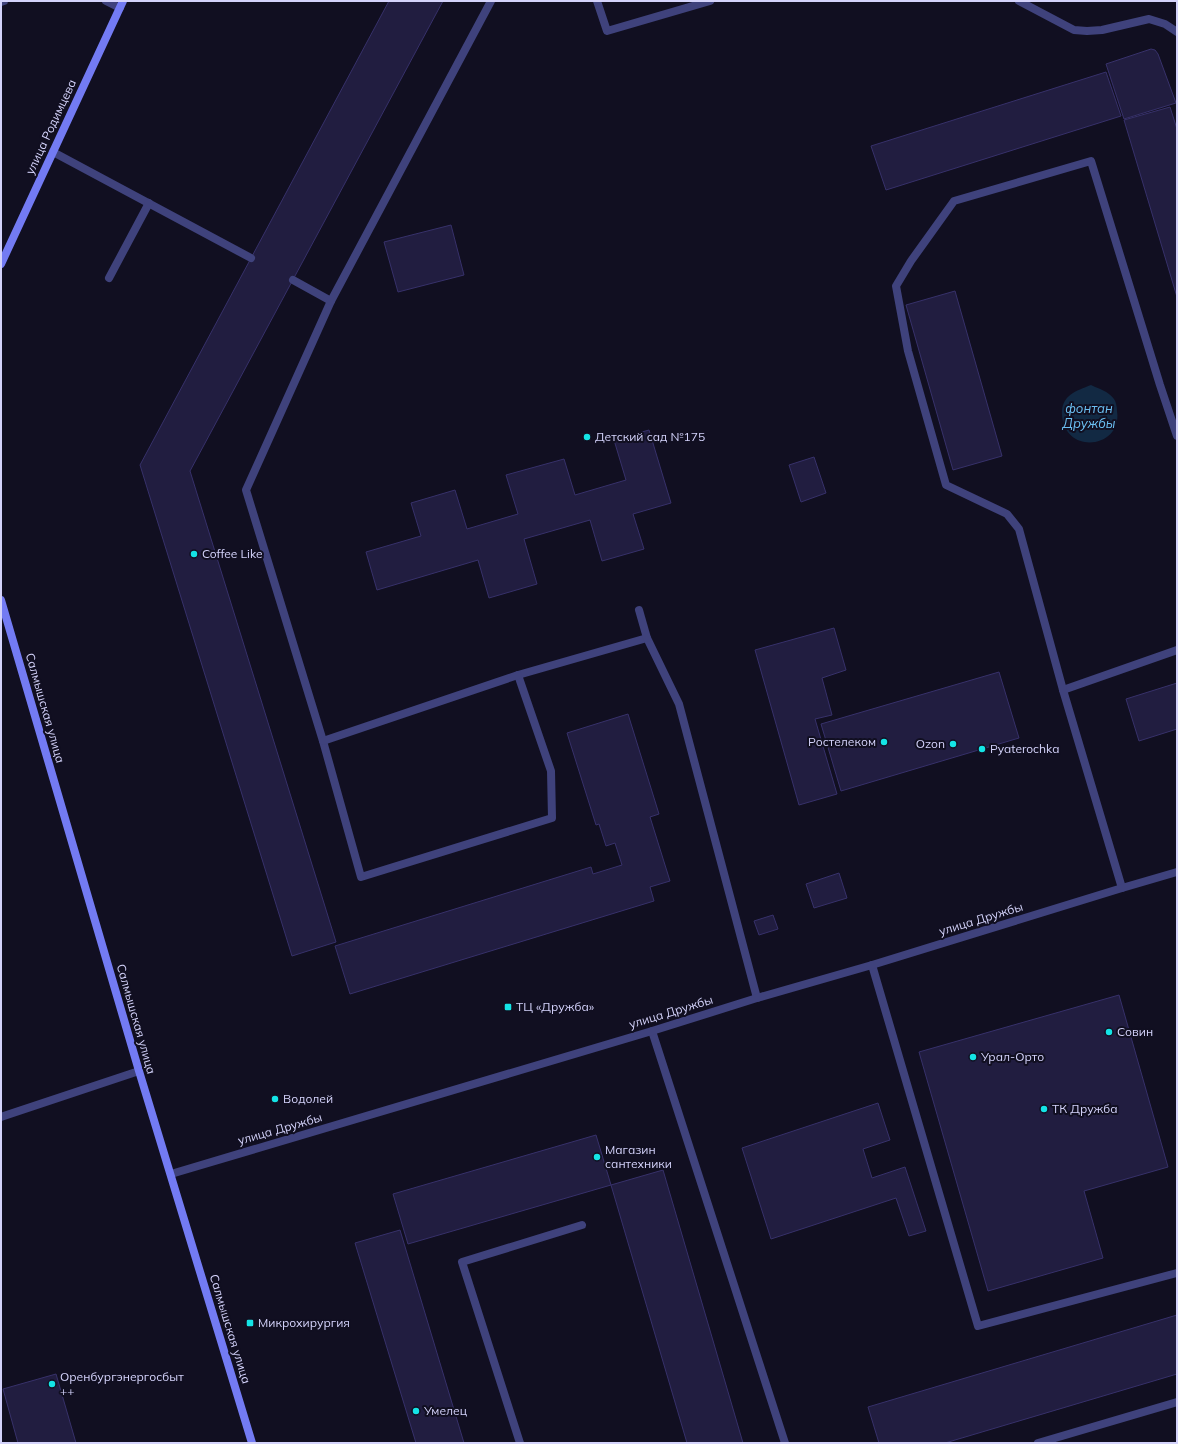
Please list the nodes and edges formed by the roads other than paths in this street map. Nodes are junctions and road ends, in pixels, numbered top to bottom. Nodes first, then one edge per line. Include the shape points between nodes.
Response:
1 (4, 1) edge
2 (106, 1) edge
3 (491, 1) edge
4 (597, 1) edge
5 (710, 1) edge
6 (1019, 1) edge
7 (1, 2) edge
8 (122, 4) edge
9 (1177, 32) edge
10 (53, 152) junction
11 (149, 203) junction
12 (251, 258) dead end
13 (1, 264) edge
14 (108, 278) dead end
15 (293, 280) dead end
16 (331, 301) junction
17 (1177, 436) edge
18 (1, 600) edge
19 (639, 610) dead end
20 (647, 638) junction
21 (1177, 650) edge
22 (518, 676) junction
23 (1063, 690) junction
24 (323, 741) junction
25 (1177, 872) edge
26 (1122, 888) junction
27 (872, 965) junction
28 (757, 998) junction
29 (652, 1031) junction
30 (139, 1071) junction
31 (1, 1117) edge
32 (171, 1174) junction
33 (582, 1225) dead end
34 (1177, 1273) edge
35 (1177, 1402) edge
36 (252, 1443) edge
37 (520, 1443) edge
38 (785, 1443) edge
39 (1038, 1443) edge

1 - 7 street
2 - 8 street
3 - 16 street
4 - 5 street via 607,31
6 - 9 street via 1074,30 1102,30 1149,19 1166,24
8 - 10 main road, улица Родимцева
10 - 11 street
10 - 13 main road, улица Родимцева
11 - 12 street
11 - 14 street
15 - 16 street
16 - 24 street via 246,490
17 - 23 street via 1091,161 954,201 896,286 908,351 946,485 1007,514 1019,529
18 - 30 main road, Салмышская улица
19 - 20 street
20 - 22 street
20 - 28 street via 679,704
21 - 23 street
22 - 24 street
22 - 24 street via 551,772 552,818 361,878
23 - 26 street
25 - 26 street, улица Дружбы
26 - 27 street, улица Дружбы
27 - 28 street, улица Дружбы
27 - 34 street via 978,1326
28 - 29 street, улица Дружбы
29 - 32 street, улица Дружбы
29 - 38 street
30 - 31 street
30 - 32 main road, Салмышская улица
32 - 36 main road, Салмышская улица
33 - 37 street via 462,1262
35 - 39 street

